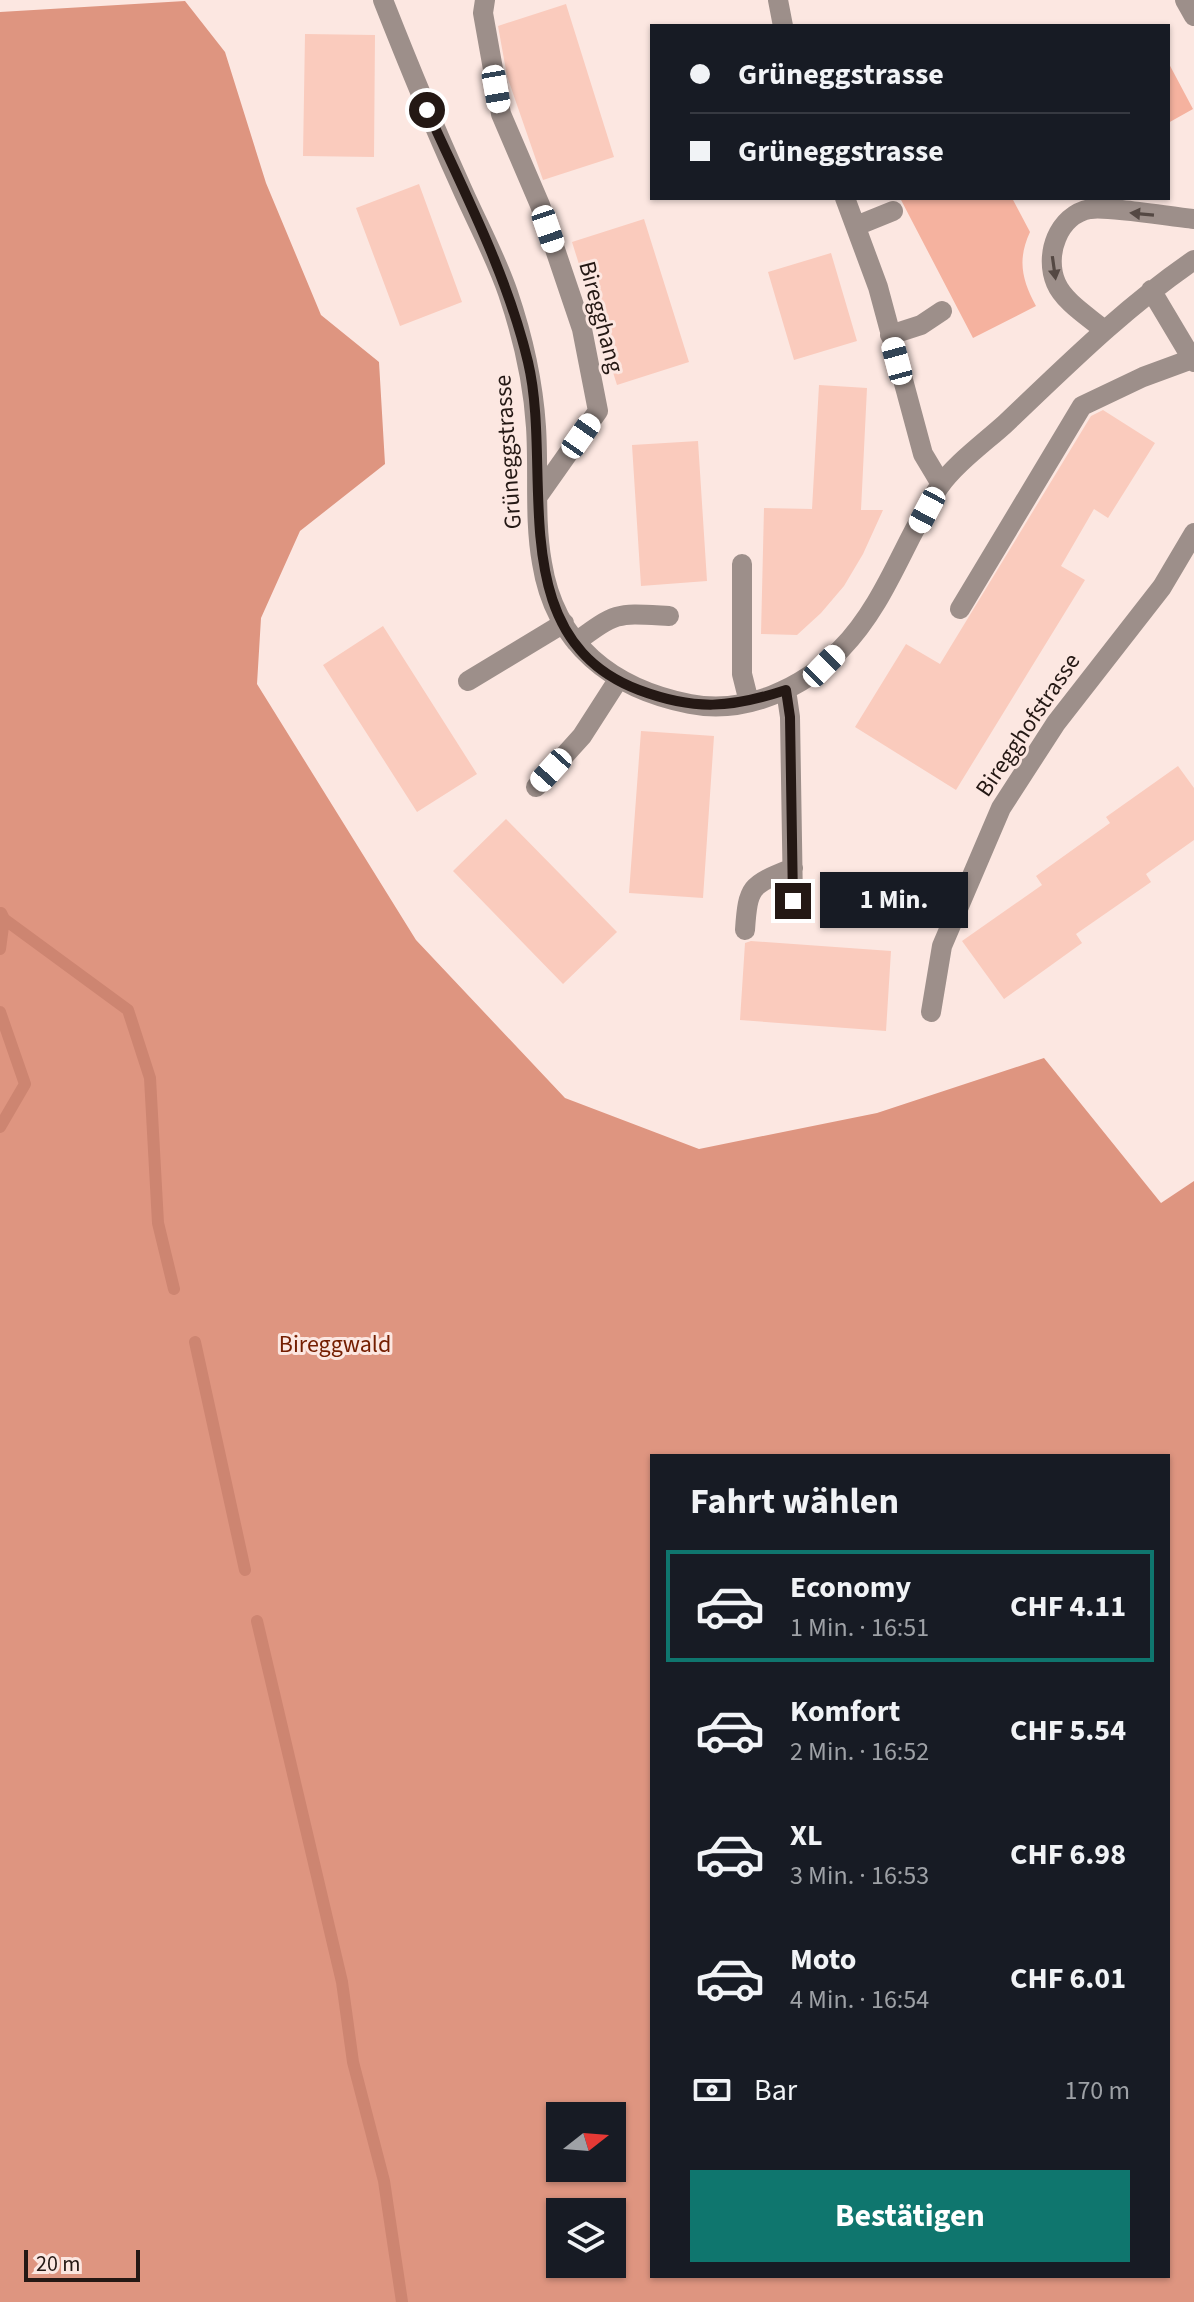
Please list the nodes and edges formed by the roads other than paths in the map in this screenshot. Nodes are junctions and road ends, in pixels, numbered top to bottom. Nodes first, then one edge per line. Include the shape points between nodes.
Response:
1 (383, 0) edge
2 (485, 0) edge
3 (778, 0) edge
4 (1185, 0) edge
5 (1194, 16) edge
6 (783, 24) edge
7 (846, 200) edge
8 (893, 211) dead end
9 (1194, 219) edge
10 (856, 226) junction
11 (1194, 260) edge
12 (1151, 290) junction
13 (942, 311) dead end
14 (1104, 330) junction
15 (890, 335) junction
16 (1193, 360) edge
17 (941, 484) junction
18 (538, 496) junction
19 (1194, 533) edge
20 (742, 564) dead end
21 (960, 609) dead end
22 (669, 616) dead end
23 (564, 623) junction
24 (576, 642) junction
25 (618, 680) junction
26 (468, 681) dead end
27 (786, 690) junction
28 (749, 702) junction
29 (536, 787) dead end
30 (793, 868) junction
31 (793, 901) dead end
32 (745, 930) dead end
33 (931, 1012) dead end

1 - 18 street, Grüneggstrasse via 508,291 529,365
2 - 18 street, Biregghang via 501,114 540,205 582,329 598,411
3 - 6 street
4 - 5 street
7 - 10 street
8 - 10 street
9 -> 14 street via 1091,209 1060,229 1051,257 1056,283
10 - 15 street
11 - 12 street, Grüneggstrasse
12 - 14 street, Grüneggstrasse
12 - 16 street
13 - 15 street
14 - 17 street, Grüneggstrasse
15 - 17 street via 923,454
16 - 21 street via 1082,406
17 - 27 street, Grüneggstrasse via 855,632 824,666
18 - 23 street, Grüneggstrasse via 544,573
19 - 33 street, Biregghofstrasse via 1162,587 1056,723 1001,808 942,946
20 - 28 street via 742,674
22 - 24 street via 622,614
23 - 24 street, Grüneggstrasse
23 - 26 street
24 - 25 street, Grüneggstrasse
25 - 28 street, Grüneggstrasse via 700,706
25 - 29 street via 582,736
27 - 28 street, Grüneggstrasse
27 - 30 street
30 - 31 street
30 - 32 street via 756,885 747,896

